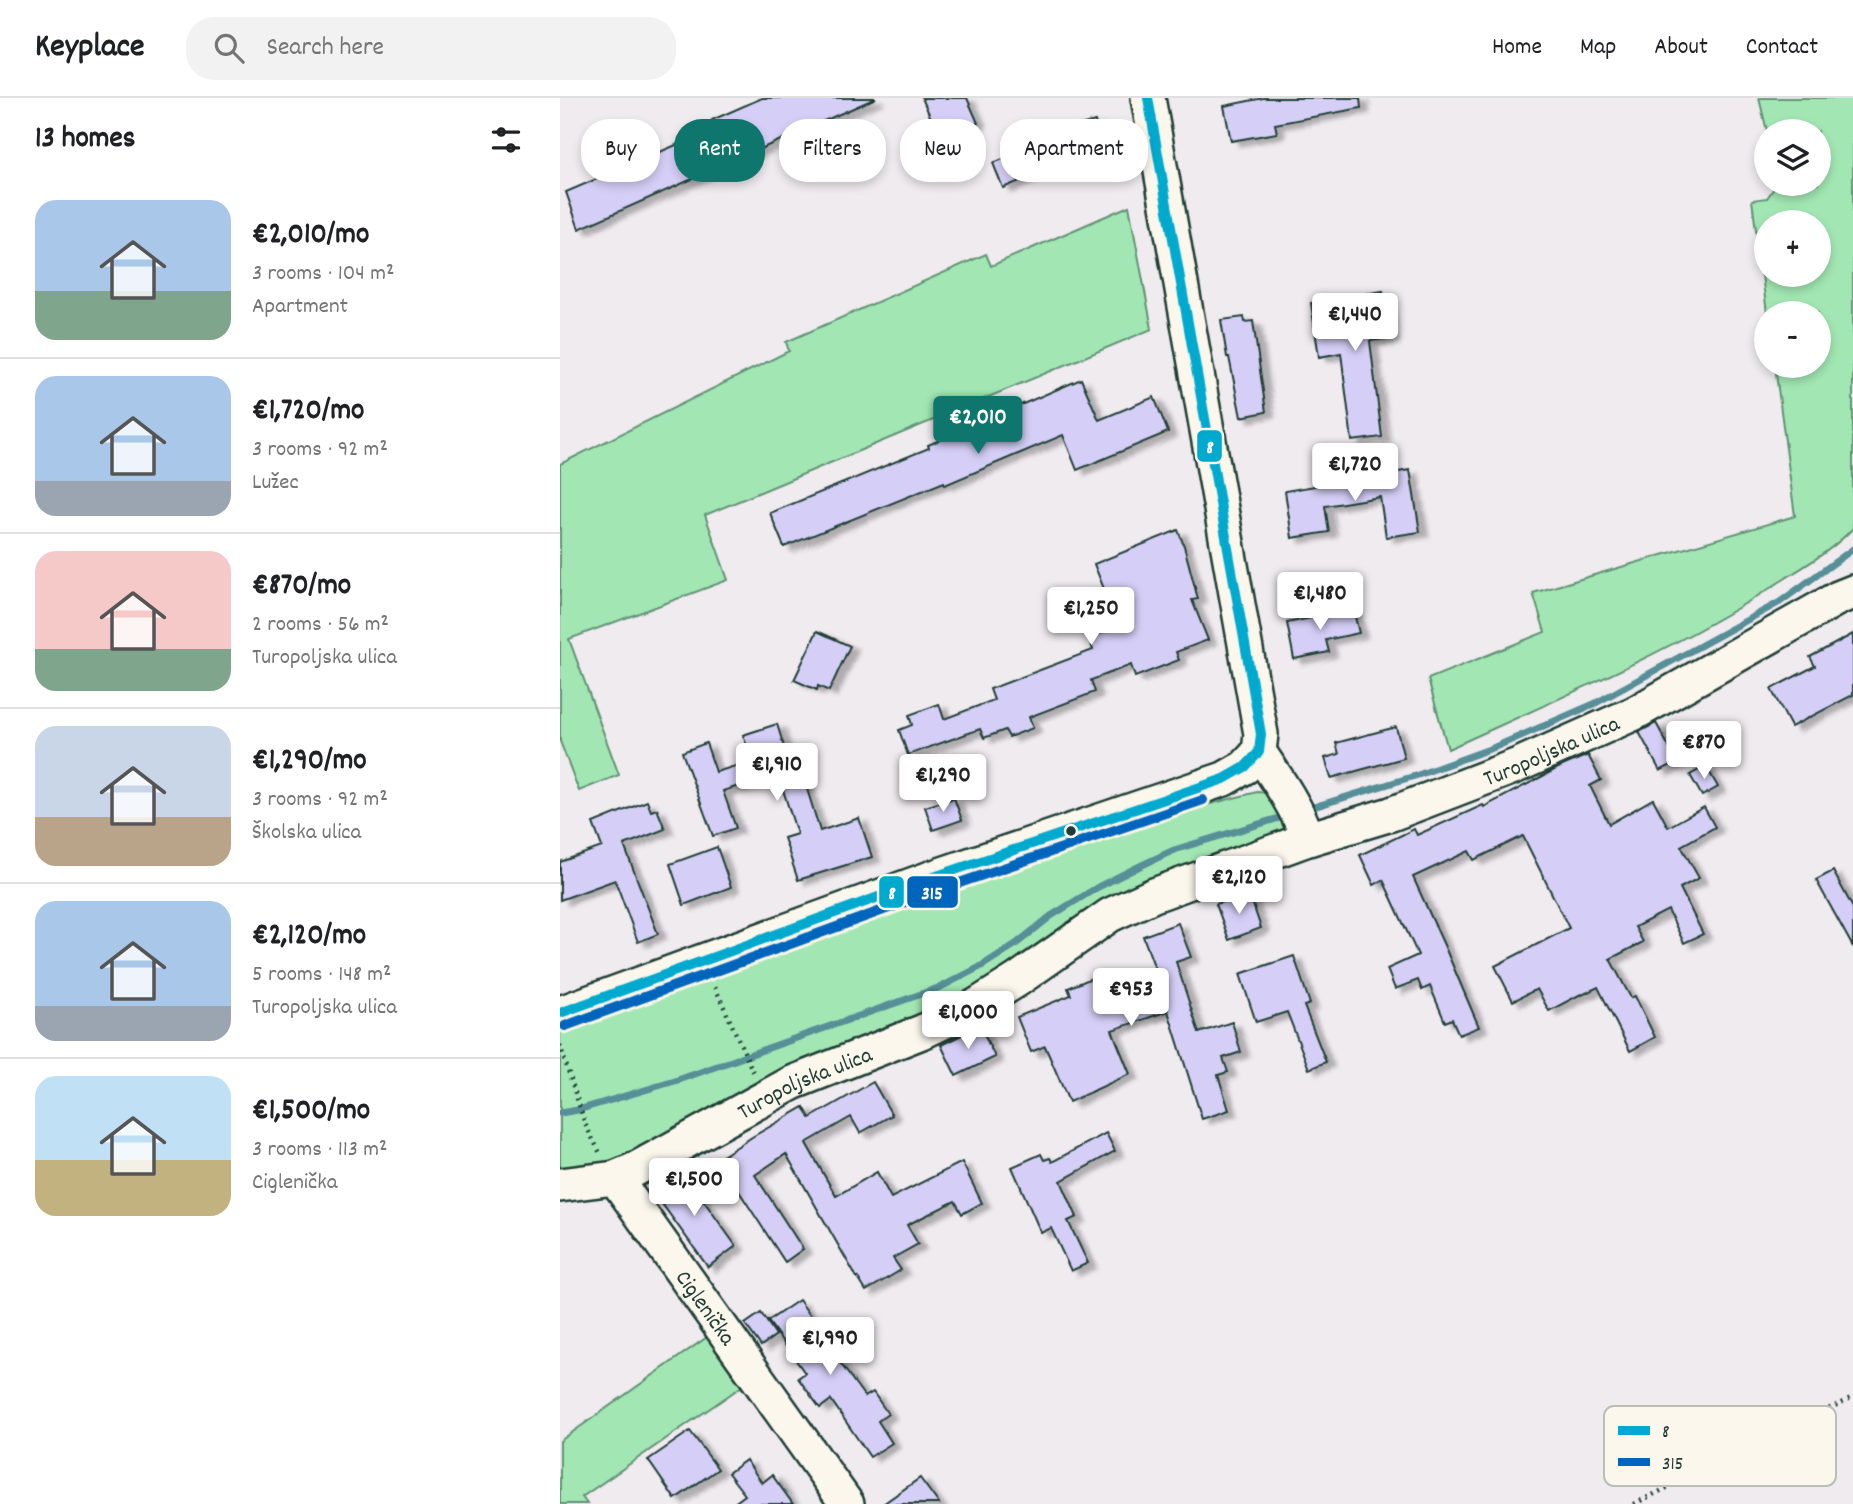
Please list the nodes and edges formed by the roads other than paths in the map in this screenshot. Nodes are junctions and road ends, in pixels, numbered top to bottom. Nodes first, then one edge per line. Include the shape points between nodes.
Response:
1 (1148, 98) edge
2 (1853, 592) edge
3 (1259, 752) junction
4 (1305, 832) junction
5 (560, 1013) edge
6 (615, 1178) junction
7 (560, 1185) edge
8 (847, 1504) edge

1 - 3 street via 1258,716
2 - 4 street, Turopoljska ulica via 1623,718 1516,766 1391,814
3 - 4 street via 1288,794
3 - 5 street via 1224,779 915,883
4 - 6 street, Turopoljska ulica via 1110,915 974,1007 792,1083
6 - 7 street, Turopoljska ulica
6 - 8 street, Ciglenička

